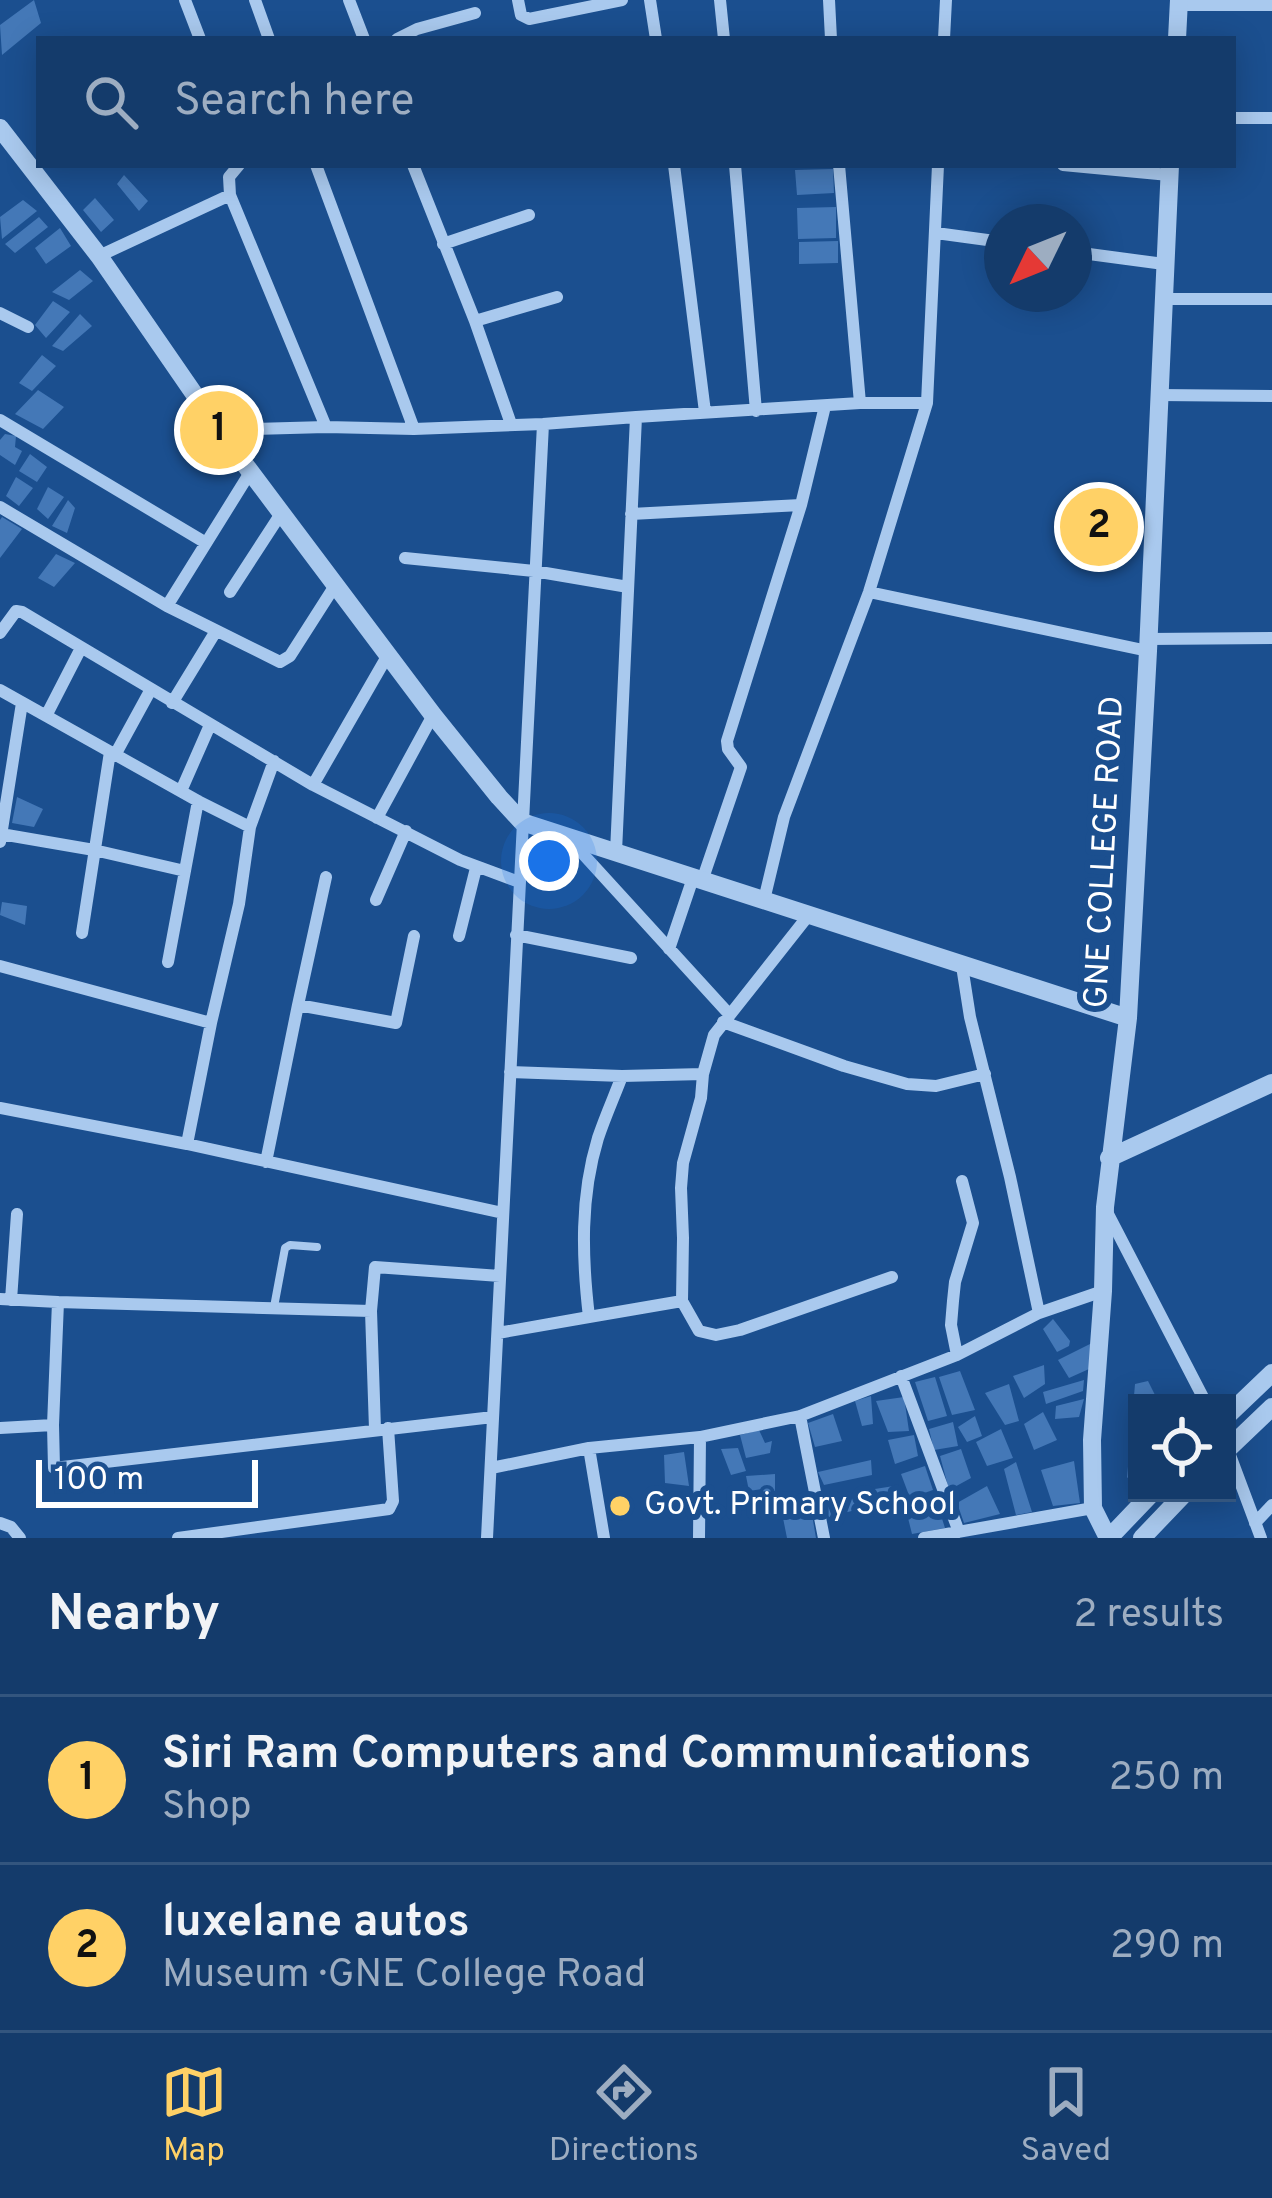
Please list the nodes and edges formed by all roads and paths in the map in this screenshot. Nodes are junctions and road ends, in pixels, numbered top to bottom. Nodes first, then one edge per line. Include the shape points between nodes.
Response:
1 (185, 0) edge
2 (255, 0) edge
3 (349, 0) edge
4 (518, 0) edge
5 (622, 0) edge
6 (650, 0) edge
7 (720, 0) edge
8 (829, 0) edge
9 (946, 0) edge
10 (1179, 2) edge
11 (1272, 5) edge
12 (475, 13) dead end
13 (199, 36) edge
14 (268, 36) edge
15 (363, 36) edge
16 (403, 36) edge
17 (656, 36) edge
18 (724, 36) edge
19 (831, 36) edge
20 (944, 36) edge
21 (1178, 36) edge
22 (1236, 118) edge
23 (1272, 118) edge
24 (3, 138) edge
25 (236, 168) edge
26 (317, 168) edge
27 (414, 168) edge
28 (674, 168) edge
29 (735, 168) edge
30 (839, 168) edge
31 (938, 168) edge
32 (1127, 168) edge
33 (1169, 170) edge
34 (230, 195) junction
35 (529, 215) dead end
36 (936, 233) junction
37 (984, 240) edge
38 (443, 244) junction
39 (1092, 254) edge
40 (99, 256) junction
41 (1164, 264) junction
42 (557, 297) dead end
43 (1164, 299) junction
44 (1272, 299) edge
45 (0, 313) edge
46 (475, 322) junction
47 (28, 327) dead end
48 (1158, 395) junction
49 (1272, 396) edge
50 (927, 403) junction
51 (860, 404) junction
52 (825, 406) junction
53 (756, 411) junction
54 (705, 412) junction
55 (636, 417) junction
56 (0, 420) edge
57 (511, 424) junction
58 (543, 424) junction
59 (326, 427) junction
60 (414, 429) junction
61 (219, 430) junction
62 (251, 471) junction
63 (0, 506) edge
64 (801, 506) junction
65 (282, 512) junction
66 (631, 514) junction
67 (206, 543) junction
68 (405, 558) dead end
69 (534, 572) junction
70 (336, 584) junction
71 (628, 587) junction
72 (230, 592) dead end
73 (868, 592) junction
74 (167, 606) junction
75 (216, 631) junction
76 (0, 633) edge
77 (1272, 638) edge
78 (1148, 645) junction
79 (81, 649) junction
80 (388, 653) junction
81 (0, 690) edge
82 (150, 691) junction
83 (22, 703) junction
84 (172, 703) junction
85 (433, 715) junction
86 (46, 716) junction
87 (210, 725) junction
88 (112, 754) junction
89 (274, 761) junction
90 (313, 785) junction
91 (181, 791) junction
92 (198, 801) junction
93 (377, 818) junction
94 (522, 821) junction
95 (250, 827) junction
96 (406, 831) junction
97 (0, 838) edge
98 (568, 838) junction
99 (94, 850) junction
100 (616, 852) junction
101 (476, 868) junction
102 (185, 871) junction
103 (326, 877) dead end
104 (698, 879) junction
105 (519, 882) junction
106 (376, 900) dead end
107 (764, 901) junction
108 (808, 916) junction
109 (82, 934) dead end
110 (516, 934) junction
111 (414, 936) dead end
112 (459, 936) dead end
113 (669, 949) junction
114 (631, 958) dead end
115 (168, 962) dead end
116 (0, 966) edge
117 (962, 966) junction
118 (298, 1005) junction
119 (726, 1018) junction
120 (1127, 1018) junction
121 (211, 1023) junction
122 (510, 1072) junction
123 (703, 1074) junction
124 (985, 1074) junction
125 (622, 1076) junction
126 (1272, 1083) edge
127 (0, 1108) edge
128 (187, 1144) junction
129 (1109, 1158) junction
130 (266, 1162) junction
131 (962, 1181) dead end
132 (1105, 1207) junction
133 (503, 1213) junction
134 (17, 1214) dead end
135 (316, 1246) dead end
136 (500, 1276) junction
137 (892, 1276) dead end
138 (1103, 1291) junction
139 (6, 1300) edge
140 (682, 1301) junction
141 (58, 1302) junction
142 (274, 1308) junction
143 (371, 1311) junction
144 (1039, 1313) junction
145 (590, 1317) junction
146 (498, 1333) junction
147 (957, 1355) junction
148 (1272, 1373) edge
149 (901, 1376) junction
150 (1201, 1394) edge
151 (1236, 1407) edge
152 (1272, 1407) edge
153 (800, 1415) junction
154 (493, 1417) junction
155 (52, 1425) junction
156 (0, 1428) edge
157 (382, 1429) junction
158 (700, 1437) junction
159 (1236, 1441) edge
160 (589, 1448) junction
161 (490, 1468) junction
162 (1236, 1472) edge
163 (1143, 1502) edge
164 (1177, 1502) edge
165 (1272, 1505) edge
166 (1093, 1508) junction
167 (1272, 1516) edge
168 (1255, 1522) junction
169 (0, 1523) edge
170 (959, 1532) junction
171 (20, 1538) edge
172 (178, 1538) edge
173 (487, 1538) edge
174 (604, 1538) edge
175 (700, 1538) edge
176 (824, 1538) edge
177 (924, 1538) edge
178 (1108, 1538) edge
179 (1142, 1538) edge
180 (1261, 1538) edge

1 - 13 street
2 - 14 street
3 - 15 street
4 - 5 street via 530,19
6 - 17 street
7 - 18 street
8 - 19 street
9 - 20 street
10 - 11 street
10 - 21 street
12 - 16 street
22 - 23 street
24 - 40 street
25 - 34 street
26 - 60 street
27 - 38 street
28 - 54 street
29 - 53 street
30 - 51 street
31 - 36 street
32 - 33 street
33 - 41 street, GNE COLLEGE ROAD
34 - 40 street
34 - 59 street
35 - 38 street
36 - 37 street
36 - 50 street
38 - 46 street
39 - 41 street
40 - 61 street
41 - 43 street, GNE COLLEGE ROAD
42 - 46 street
43 - 44 street
43 - 48 street, GNE COLLEGE ROAD
45 - 47 street
46 - 57 street
48 - 49 street
48 - 78 street, GNE COLLEGE ROAD
50 - 51 street
50 - 73 street
51 - 52 street
52 - 53 street
52 - 64 street
53 - 54 street
54 - 55 street
55 - 58 street
55 - 66 street
56 - 67 street
57 - 58 street
57 - 60 street
58 - 69 street
59 - 60 street
59 - 61 street
61 - 62 street
62 - 65 street
62 - 67 street
63 - 74 street
64 - 66 street
64 - 104 street via 727,741 741,766
65 - 70 street
65 - 72 street
66 - 71 street
67 - 74 street
68 - 69 street
69 - 71 street
69 - 94 street
70 - 75 street via 285,661
70 - 80 street
71 - 100 street
73 - 78 street
73 - 107 street via 784,817
74 - 75 street
75 - 84 street
76 - 79 street via 22,612
77 - 78 street
78 - 120 street, GNE COLLEGE ROAD
79 - 82 street
79 - 86 street
80 - 85 street
80 - 90 street
81 - 83 street
82 - 84 street
82 - 88 street
83 - 86 street
83 - 97 street
84 - 87 street
85 - 93 street
85 - 94 street
86 - 88 street
87 - 89 street
87 - 91 street
88 - 91 street
88 - 99 street
89 - 90 street
89 - 95 street
90 - 93 street
91 - 92 street
92 - 95 street
92 - 102 street
93 - 96 street
94 - 98 street
94 - 105 street
95 - 121 street
96 - 101 street
96 - 106 street
97 - 99 street
98 - 100 street
98 - 113 street
99 - 102 street
99 - 109 street
100 - 104 street
101 - 105 street
101 - 112 street
102 - 115 street
103 - 118 street
104 - 107 street
104 - 113 street
105 - 110 street
107 - 108 street
108 - 117 street
108 - 119 street
110 - 114 street
110 - 122 street
111 - 118 street via 396,1023
113 - 119 street
116 - 121 street
117 - 120 street
117 - 124 street
118 - 130 street
119 - 123 street
119 - 124 street via 907,1084
120 - 129 street, GNE COLLEGE ROAD
121 - 128 street
122 - 125 street
122 - 133 street
123 - 125 street
123 - 140 street via 680,1188
124 - 144 street
125 - 145 street via 598,1139 583,1222
126 - 129 street
127 - 128 street
128 - 130 street
129 - 132 street, GNE COLLEGE ROAD
130 - 133 street
131 - 147 street via 973,1223 952,1301
132 - 138 street, GNE COLLEGE ROAD
132 - 150 street
133 - 136 street
134 - 139 street
135 - 142 lane via 285,1248
136 - 143 street via 380,1265
136 - 146 street
137 - 140 street via 716,1335 699,1331
138 - 144 street
138 - 166 street, GNE COLLEGE ROAD
139 - 141 street
140 - 145 street
141 - 142 street
141 - 155 street
142 - 143 street
143 - 157 street
144 - 147 street
145 - 146 street
146 - 154 street
147 - 149 street
148 - 151 street
149 - 153 street
149 - 170 street
152 - 159 street
153 - 158 street
153 - 176 street
154 - 157 street
154 - 161 street
155 - 156 street
155 - 157 street via 54,1468
157 - 172 street via 388,1509
158 - 160 street
158 - 175 street
160 - 161 street
160 - 174 street
161 - 173 street
162 - 168 street
163 - 178 street
164 - 179 street
165 - 168 street
166 - 170 street
166 - 178 street, GNE COLLEGE ROAD
167 - 168 street
168 - 180 street
169 - 171 street
170 - 177 street

